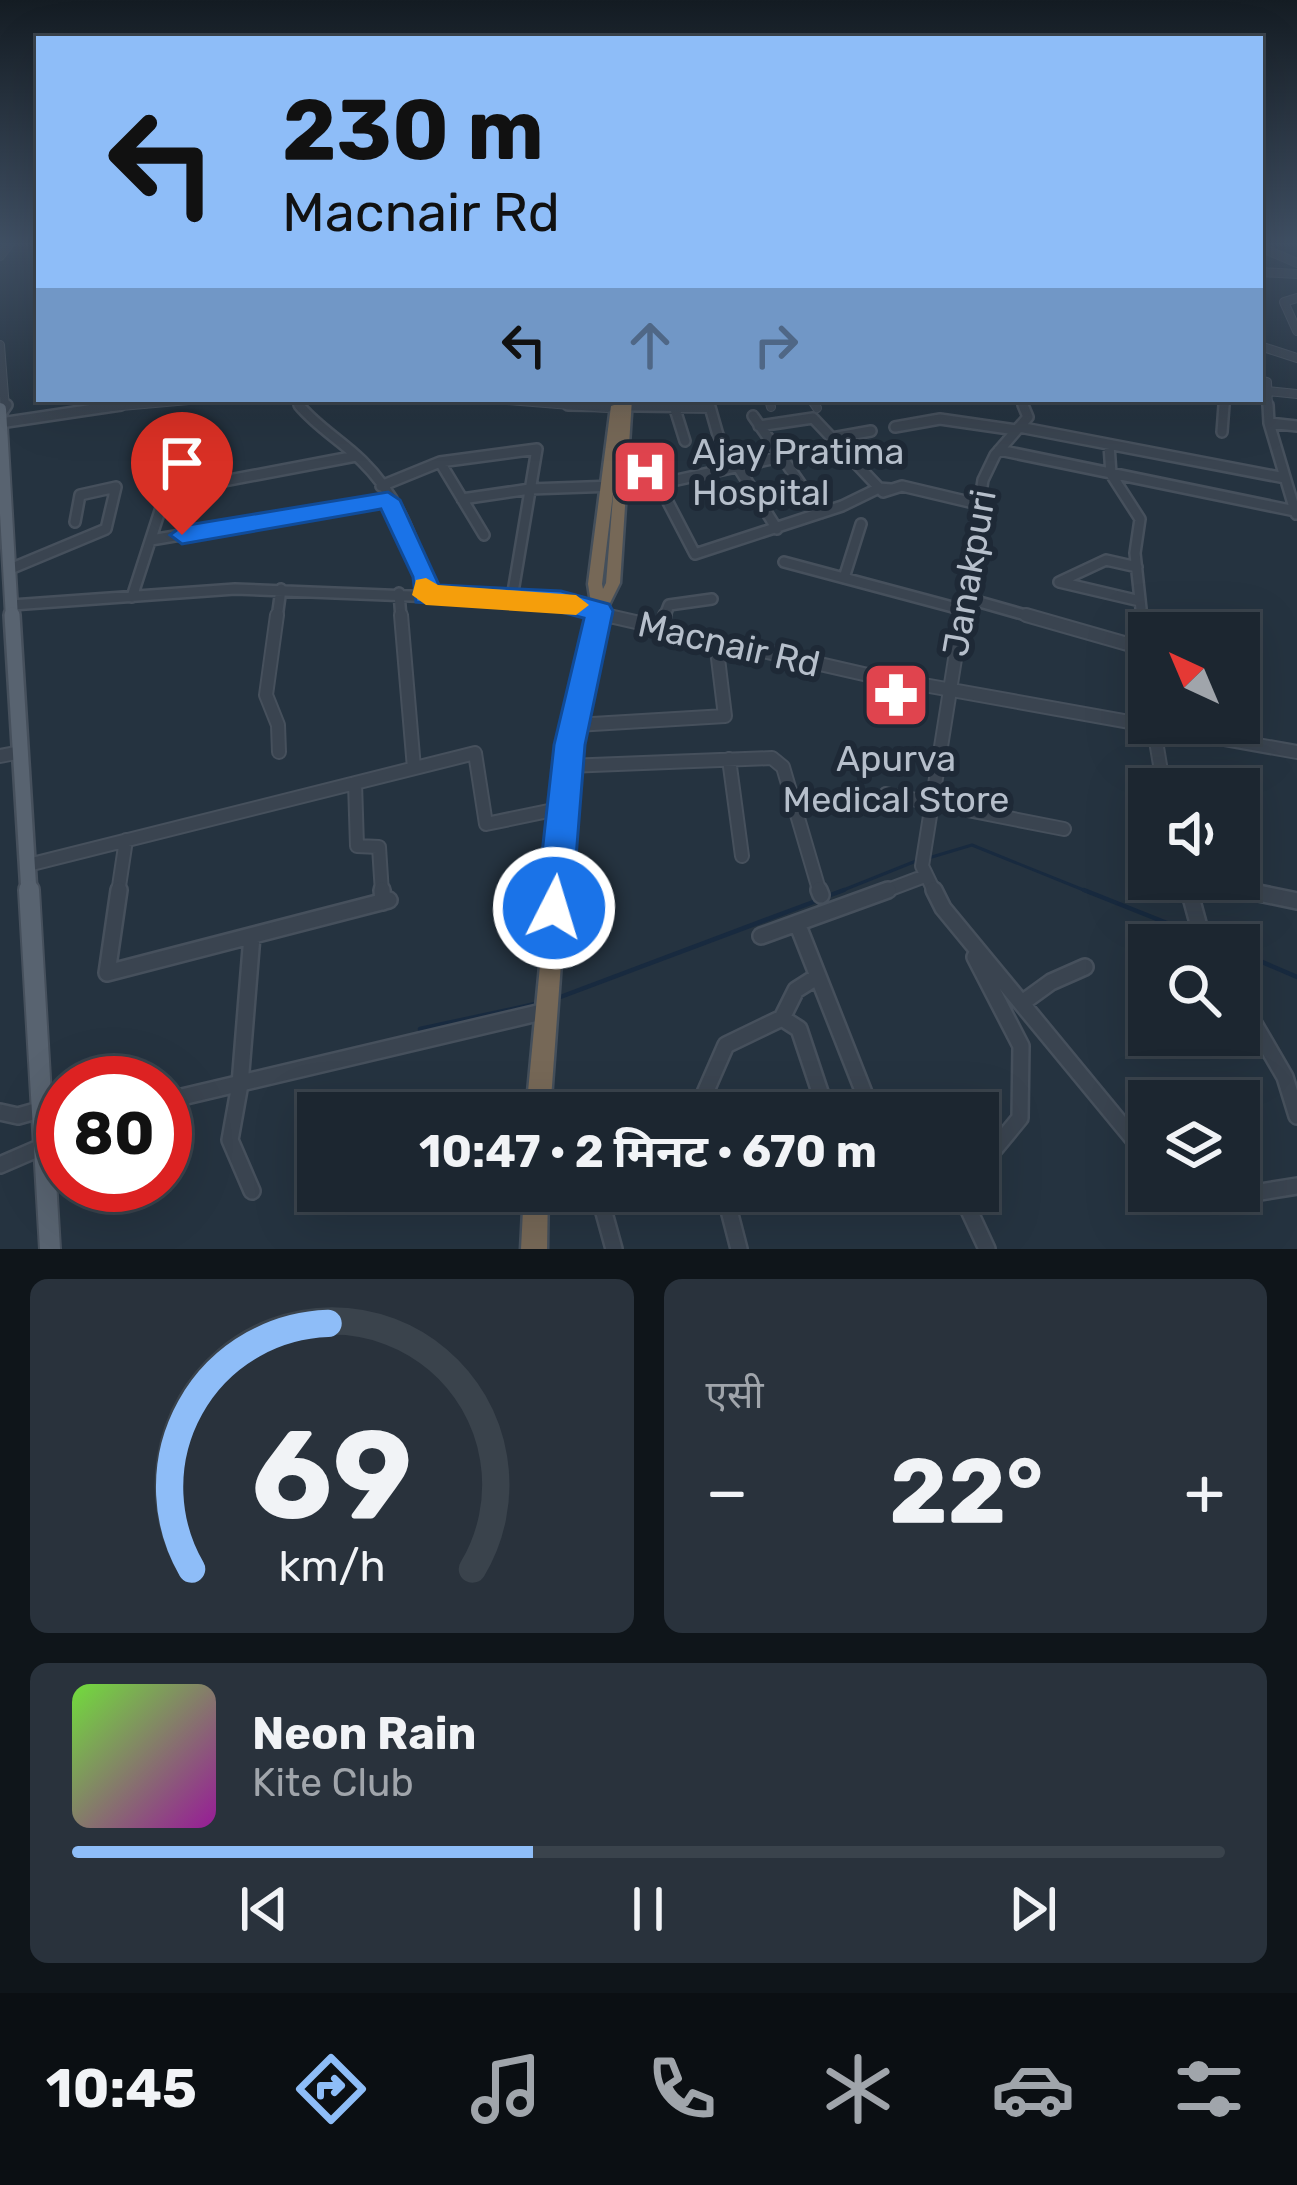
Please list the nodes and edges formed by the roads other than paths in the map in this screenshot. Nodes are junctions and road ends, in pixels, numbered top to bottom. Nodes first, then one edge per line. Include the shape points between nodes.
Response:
1 (0, 345) edge
2 (1263, 347) edge
3 (1297, 358) edge
4 (1263, 381) edge
5 (1267, 392) junction
6 (1297, 394) edge
7 (152, 402) edge
8 (299, 402) edge
9 (571, 402) edge
10 (1022, 402) edge
11 (1225, 402) edge
12 (693, 403) edge
13 (621, 404) edge
14 (675, 409) junction
15 (0, 417) edge
16 (1269, 423) junction
17 (1297, 426) edge
18 (895, 427) dead end
19 (1018, 428) junction
20 (871, 431) dead end
21 (1222, 432) dead end
22 (832, 438) junction
23 (685, 441) dead end
24 (1109, 445) junction
25 (999, 450) junction
26 (356, 456) junction
27 (781, 457) junction
28 (440, 462) junction
29 (736, 466) junction
30 (1111, 474) junction
31 (1284, 476) junction
32 (1297, 476) edge
33 (658, 483) junction
34 (381, 486) junction
35 (885, 488) junction
36 (530, 489) junction
37 (615, 489) junction
38 (1293, 491) edge
39 (462, 499) junction
40 (388, 500) junction
41 (978, 504) junction
42 (821, 513) junction
43 (1296, 514) edge
44 (3, 522) edge
45 (75, 522) dead end
46 (861, 524) dead end
47 (777, 529) junction
48 (484, 535) dead end
49 (151, 540) junction
50 (4, 545) edge
51 (784, 562) dead end
52 (1137, 567) junction
53 (7, 577) edge
54 (844, 578) junction
55 (281, 590) junction
56 (399, 593) junction
57 (426, 595) junction
58 (132, 597) junction
59 (512, 598) junction
60 (712, 599) dead end
61 (1140, 602) junction
62 (961, 603) junction
63 (12, 604) junction
64 (599, 611) junction
65 (1141, 612) edge
66 (660, 629) junction
67 (7, 638) edge
68 (716, 642) junction
69 (1128, 645) edge
70 (949, 690) junction
71 (9, 704) edge
72 (1128, 721) edge
73 (576, 725) junction
74 (1254, 744) edge
75 (21, 752) junction
76 (279, 752) dead end
77 (1297, 752) edge
78 (0, 756) edge
79 (729, 759) junction
80 (567, 766) junction
81 (414, 768) junction
82 (355, 783) junction
83 (886, 794) dead end
84 (931, 802) junction
85 (562, 808) junction
86 (1064, 829) dead end
87 (126, 840) junction
88 (742, 856) dead end
89 (28, 865) junction
90 (923, 865) junction
91 (1260, 893) edge
92 (820, 895) dead end
93 (1297, 901) edge
94 (797, 923) junction
95 (252, 935) junction
96 (761, 936) dead end
97 (978, 951) junction
98 (1085, 967) dead end
99 (818, 976) junction
100 (1022, 1003) junction
101 (547, 1005) junction
102 (782, 1018) junction
103 (1260, 1034) edge
104 (40, 1056) edge
105 (240, 1084) junction
106 (542, 1092) edge
107 (706, 1092) edge
108 (819, 1092) edge
109 (864, 1092) edge
110 (192, 1096) edge
111 (36, 1111) edge
112 (0, 1112) edge
113 (1297, 1116) edge
114 (1128, 1132) edge
115 (36, 1143) edge
116 (999, 1144) edge
117 (0, 1165) edge
118 (1297, 1186) edge
119 (252, 1191) dead end
120 (1260, 1192) edge
121 (48, 1212) edge
122 (535, 1212) edge
123 (604, 1212) edge
124 (730, 1212) edge
125 (969, 1212) edge
126 (50, 1249) edge
127 (534, 1249) edge
128 (614, 1249) edge
129 (740, 1249) edge
130 (987, 1249) edge

1 - 15 street via 8,404
2 - 3 street
4 - 5 street
5 - 6 street
5 - 16 street
7 - 15 street
8 - 26 street
9 - 13 street
10 - 19 street via 1028,417
11 - 21 street
12 - 14 street
12 - 29 street via 710,407
13 - 14 street
13 - 37 highway
14 - 23 street
15 - 44 main road
16 - 17 street
16 - 31 street
18 - 19 street via 940,419
19 - 24 street
19 - 25 street, Janakpuri
20 - 22 street
22 - 27 street via 813,418 756,421
22 - 35 street
24 - 30 street
24 - 31 street
25 - 30 street
25 - 41 street, Janakpuri
26 - 34 street
26 - 49 street via 166,492
27 - 29 street
27 - 42 street
28 - 34 street
28 - 36 street via 537,448
28 - 39 street
29 - 33 street
29 - 47 street
30 - 43 street
30 - 52 street via 1141,519
31 - 32 street
31 - 38 street
33 - 37 street
33 - 47 street via 695,554
34 - 40 street
35 - 41 street
35 - 42 street
36 - 37 street
36 - 39 street
36 - 59 street
37 - 64 highway via 614,583
38 - 43 street
39 - 48 street
40 - 49 street
40 - 57 street via 426,577
41 - 62 street, Janakpuri
42 - 47 street
44 - 50 main road
45 - 53 street via 80,495 116,487 106,529
46 - 54 street
49 - 58 street
50 - 53 main road
51 - 54 street
52 - 61 street
52 - 61 street via 1106,560 1059,582
53 - 63 main road
54 - 62 street
55 - 56 street, Macnair Rd
55 - 58 street, Macnair Rd
55 - 76 street via 266,695
56 - 57 street, Macnair Rd
56 - 81 street
57 - 59 street, Macnair Rd
58 - 63 street, Macnair Rd
59 - 64 street, Macnair Rd
60 - 66 street via 669,605
61 - 65 street
62 - 69 street
62 - 70 street, Janakpuri
63 - 67 main road
64 - 66 street, Macnair Rd
64 - 73 highway
66 - 68 street, Macnair Rd
67 - 71 main road
68 - 70 street, Macnair Rd
68 - 73 street via 725,716
70 - 72 street, Macnair Rd
70 - 84 street, Janakpuri
71 - 75 main road
73 - 80 highway
74 - 77 street, Macnair Rd
75 - 78 street
75 - 89 main road
79 - 80 street
79 - 88 street
79 - 92 street via 772,758 783,767
80 - 85 highway
81 - 82 street
81 - 85 street via 475,752 486,824
82 - 87 street
82 - 95 street via 356,846 379,847 386,901
83 - 84 street
84 - 86 street
84 - 90 street, Janakpuri
85 - 101 highway
87 - 89 street
87 - 95 street via 107,973
89 - 104 main road
90 - 94 street
90 - 97 street via 943,908
91 - 93 street
94 - 96 street
94 - 99 street
95 - 105 street
97 - 100 street
97 - 116 street via 1021,1046 1020,1118
98 - 100 street
99 - 102 street via 796,990
99 - 109 street
100 - 114 street
101 - 105 street
101 - 106 highway
102 - 107 street via 730,1036 716,1051
102 - 108 street via 799,1029
103 - 113 street
105 - 110 street
105 - 119 street via 230,1141
111 - 112 street
115 - 117 street
118 - 120 street
121 - 126 main road
122 - 127 highway
123 - 128 street
124 - 129 street
125 - 130 street

